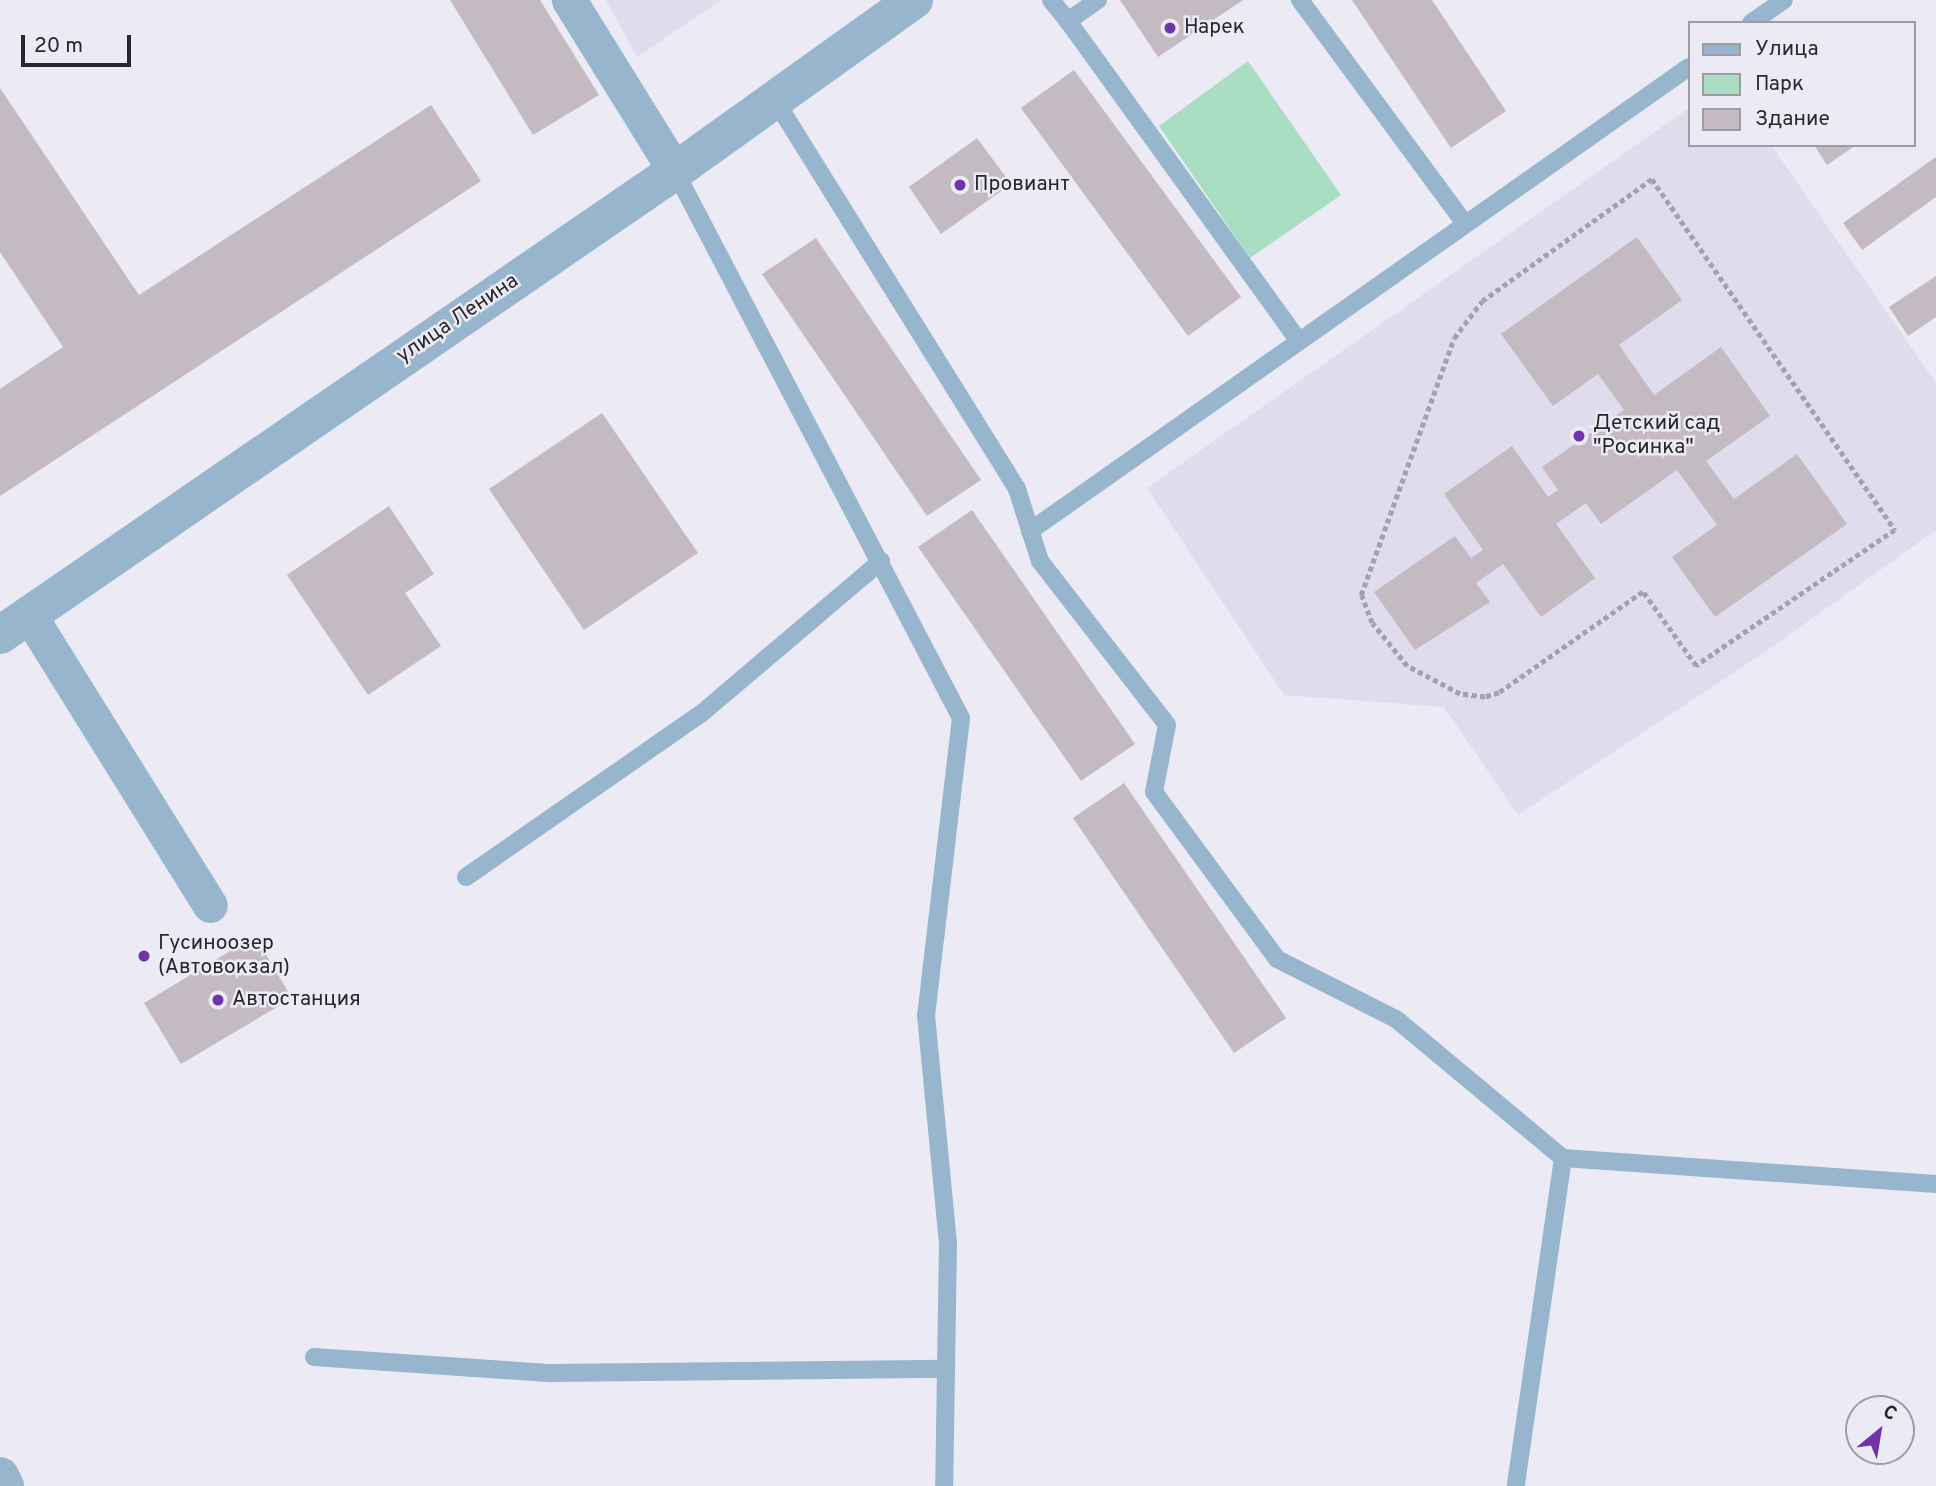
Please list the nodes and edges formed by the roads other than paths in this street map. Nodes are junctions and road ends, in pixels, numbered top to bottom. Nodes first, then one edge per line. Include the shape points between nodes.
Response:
1 (569, 0) edge
2 (914, 0) edge
3 (1051, 0) edge
4 (1098, 0) edge
5 (1300, 0) edge
6 (1784, 0) edge
7 (1068, 21) junction
8 (1754, 21) edge
9 (1688, 67) edge
10 (775, 100) junction
11 (675, 171) junction
12 (1465, 224) junction
13 (1299, 341) junction
14 (1031, 531) junction
15 (881, 561) junction
16 (14, 624) edge
17 (466, 877) dead end
18 (210, 905) dead end
19 (1563, 1158) junction
20 (1936, 1184) edge
21 (314, 1357) dead end
22 (946, 1368) junction
23 (0, 1476) edge
24 (5, 1486) edge
25 (944, 1486) edge
26 (1516, 1486) edge

1 - 11 street
2 - 10 street, улица Ленина
3 - 7 lane
4 - 7 lane
5 - 12 lane
6 - 8 lane
7 - 13 lane
9 - 12 lane
10 - 11 street, улица Ленина
10 - 14 lane via 1017,489
11 - 15 lane
11 - 16 street, улица Ленина
12 - 13 lane
13 - 14 lane
14 - 19 lane via 1040,561 1167,725 1154,792 1277,959 1396,1019
15 - 17 lane via 702,713
15 - 22 lane via 961,718 926,1015 948,1243
16 - 18 street
19 - 20 lane
19 - 26 lane
21 - 22 lane via 551,1373
22 - 25 lane
23 - 24 street

